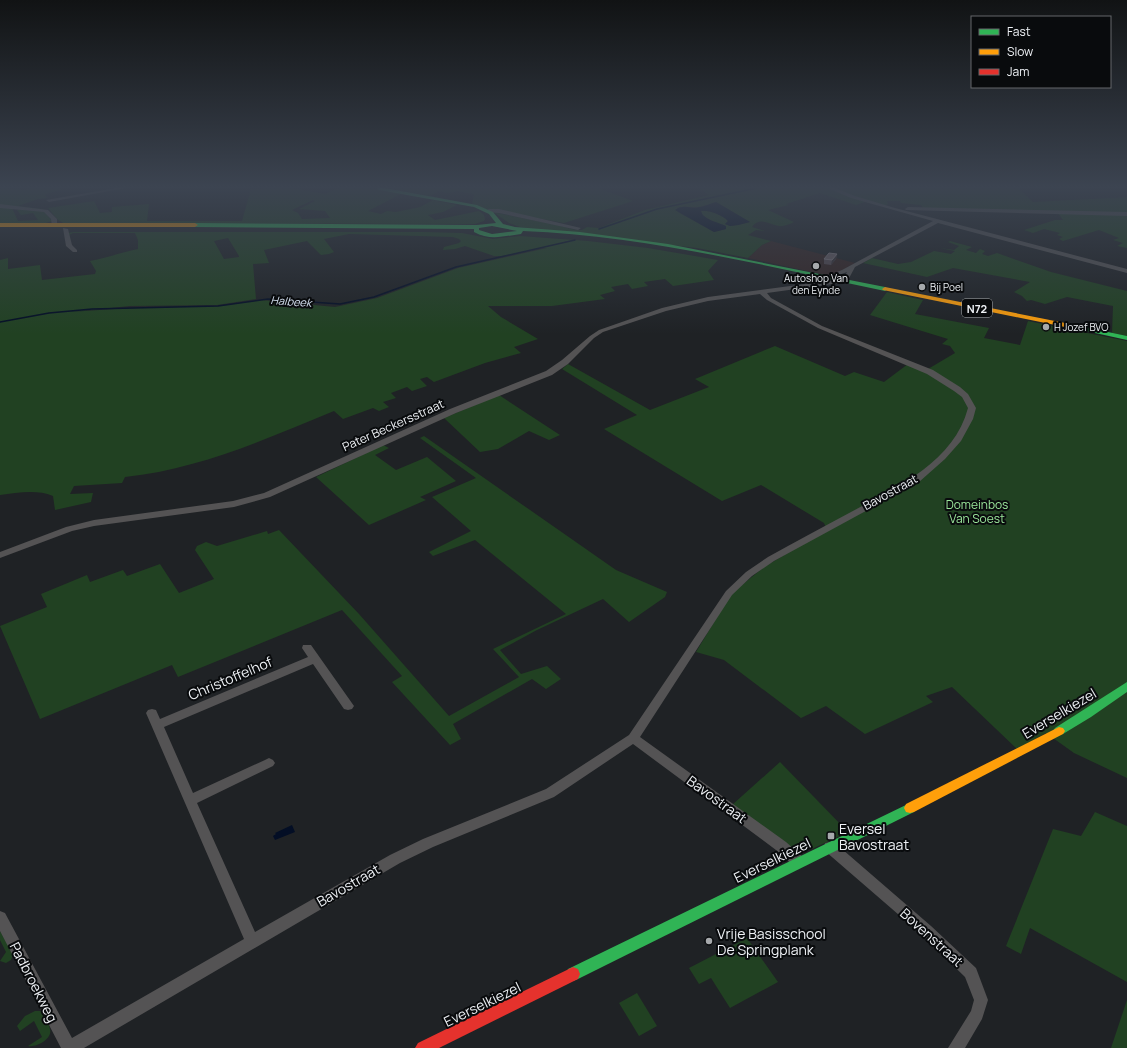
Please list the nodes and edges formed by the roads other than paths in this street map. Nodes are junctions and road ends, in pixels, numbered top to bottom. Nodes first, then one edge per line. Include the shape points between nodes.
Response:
1 (67, 237) edge
2 (579, 237) edge
3 (906, 237) edge
4 (1000, 237) edge
5 (75, 251) dead end
6 (853, 266) junction
7 (1127, 271) edge
8 (828, 278) junction
9 (845, 281) junction
10 (783, 289) junction
11 (762, 292) junction
12 (1127, 338) edge
13 (0, 555) edge
14 (307, 648) dead end
15 (314, 659) junction
16 (1127, 686) edge
17 (348, 706) dead end
18 (152, 712) dead end
19 (158, 724) junction
20 (633, 738) junction
21 (269, 763) dead end
22 (190, 800) junction
23 (830, 847) junction
24 (799, 862) junction
25 (0, 917) edge
26 (252, 941) junction
27 (69, 1048) edge
28 (423, 1048) edge
29 (956, 1048) edge

1 - 5 street via 69,246
2 - 8 main road, N72 via 792,270
3 - 6 street, Pater Beckersstraat
4 - 7 street
6 - 8 street, Pater Beckersstraat
6 - 9 street
8 - 9 main road, N72
8 - 10 street, Pater Beckersstraat
9 - 10 street, Pater Beckersstraat
9 - 12 main road, N72
10 - 11 street, Pater Beckersstraat
11 - 13 street, Pater Beckersstraat via 677,305 610,327 592,337 557,369 453,411 268,495 234,504 87,525 46,537
11 - 20 street, Bavostraat via 769,299 820,327 895,356 941,379 965,396 970,402 971,413 964,430 916,480 771,559 749,574 729,593
14 - 15 street
15 - 17 street
15 - 19 street, Christoffelhof
16 - 23 main road, Everselkiezel via 1046,739
18 - 19 street
19 - 22 street
20 - 24 street, Bavostraat via 781,846
20 - 26 street, Bavostraat via 550,793 395,859
21 - 22 street
22 - 26 street
23 - 24 main road, Everselkiezel
23 - 29 street, Bovenstraat via 926,930 971,973 981,1000 977,1014
24 - 28 main road, Everselkiezel
25 - 27 street, Padbroekweg
26 - 27 street, Bavostraat

